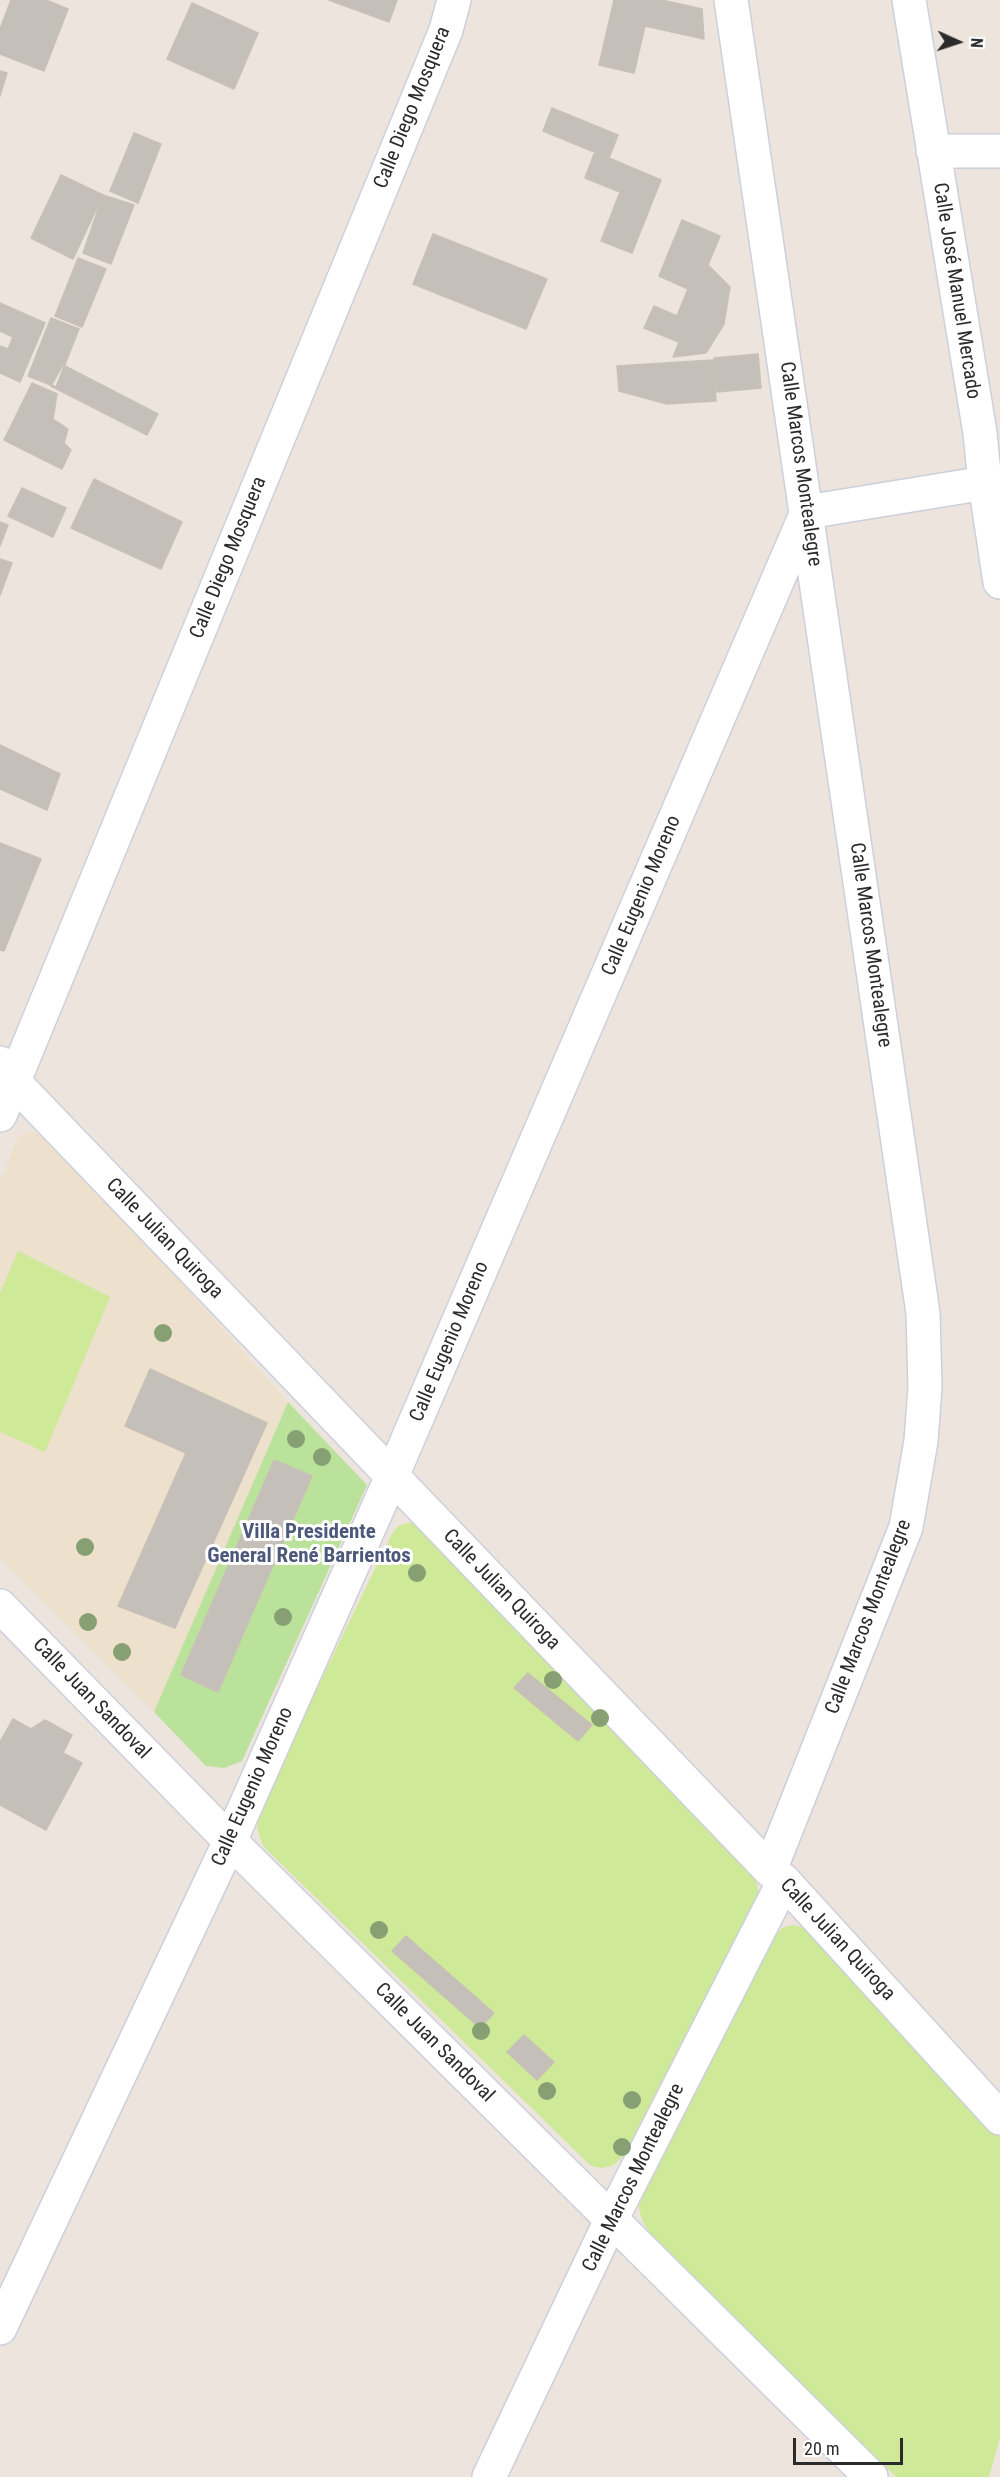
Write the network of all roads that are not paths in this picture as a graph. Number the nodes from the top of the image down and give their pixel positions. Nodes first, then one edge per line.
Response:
1 (454, 0) edge
2 (731, 0) edge
3 (909, 0) edge
4 (933, 151) junction
5 (1000, 151) edge
6 (990, 433) edge
7 (985, 483) junction
8 (807, 512) junction
9 (1000, 582) edge
10 (7, 1072) edge
11 (0, 1115) edge
12 (392, 1476) junction
13 (0, 1606) edge
14 (230, 1841) junction
15 (777, 1875) junction
16 (1000, 2118) edge
17 (612, 2218) junction
18 (1, 2321) edge
19 (489, 2477) edge
20 (871, 2477) edge

1 - 10 street, Calle Diego Mosquera
2 - 8 street, Calle Marcos Montealegre
3 - 4 street, Calle José Manuel Mercado
4 - 5 street
4 - 6 street, Calle José Manuel Mercado
6 - 7 street, Calle José Manuel Mercado
7 - 8 street
7 - 9 street, Calle José Manuel Mercado
8 - 12 street, Calle Eugenio Moreno
8 - 15 street, Calle Marcos Montealegre
10 - 11 street, Calle Diego Mosquera
10 - 12 street, Calle Julian Quiroga
12 - 14 street, Calle Eugenio Moreno
12 - 15 street, Calle Julian Quiroga
13 - 14 street, Calle Juan Sandoval
14 - 17 street, Calle Juan Sandoval
14 - 18 street, Calle Eugenio Moreno
15 - 16 street, Calle Julian Quiroga
15 - 17 street, Calle Marcos Montealegre
17 - 19 street, Calle Marcos Montealegre
17 - 20 street, Calle Juan Sandoval

